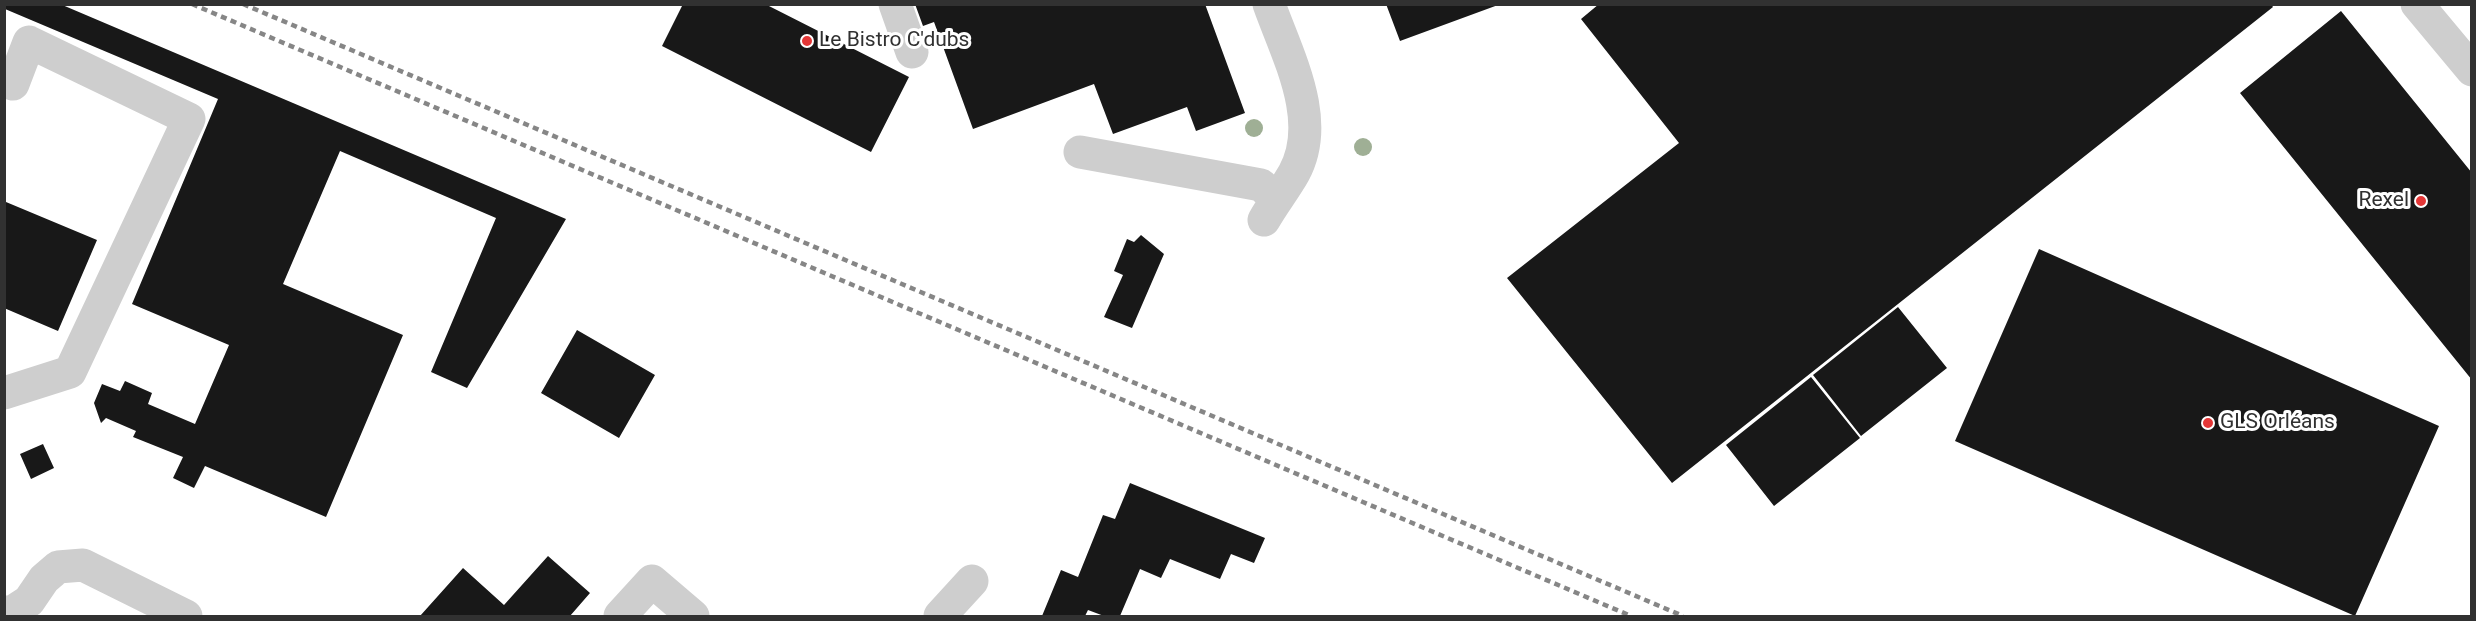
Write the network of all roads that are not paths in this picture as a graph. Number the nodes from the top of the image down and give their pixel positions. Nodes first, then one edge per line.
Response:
1 (895, 4) edge
2 (1269, 4) edge
3 (2417, 4) edge
4 (912, 52) dead end
5 (2472, 70) edge
6 (4, 81) edge
7 (1080, 152) dead end
8 (4, 393) edge
9 (972, 581) dead end
10 (4, 612) edge
11 (186, 616) edge
12 (620, 616) edge
13 (693, 616) edge
14 (940, 616) edge

1 - 4 street
2 - 7 street
3 - 5 street
6 - 8 street
9 - 14 street
10 - 11 street
12 - 13 street

